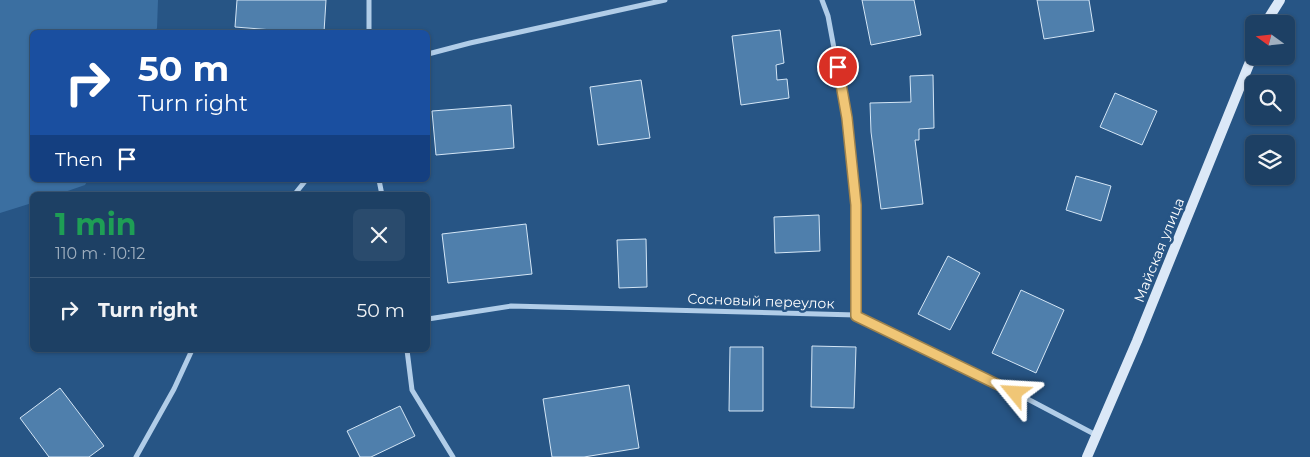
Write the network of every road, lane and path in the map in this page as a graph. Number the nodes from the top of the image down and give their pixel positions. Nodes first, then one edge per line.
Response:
1 (369, 0) edge
2 (665, 0) edge
3 (822, 0) edge
4 (1280, 0) edge
5 (1271, 15) edge
6 (369, 30) edge
7 (430, 53) edge
8 (1249, 65) edge
9 (304, 182) edge
10 (296, 192) edge
11 (856, 316) junction
12 (430, 319) edge
13 (191, 352) edge
14 (407, 352) edge
15 (1096, 435) junction
16 (136, 457) edge
17 (453, 457) edge
18 (1087, 457) edge

1 - 6 street
2 - 7 street
3 - 11 street
4 - 5 street
8 - 15 street, Майская улица
9 - 10 street
11 - 12 street, Сосновый переулок
11 - 15 street, Сосновый переулок
13 - 16 street
14 - 17 street
15 - 18 street, Майская улица

